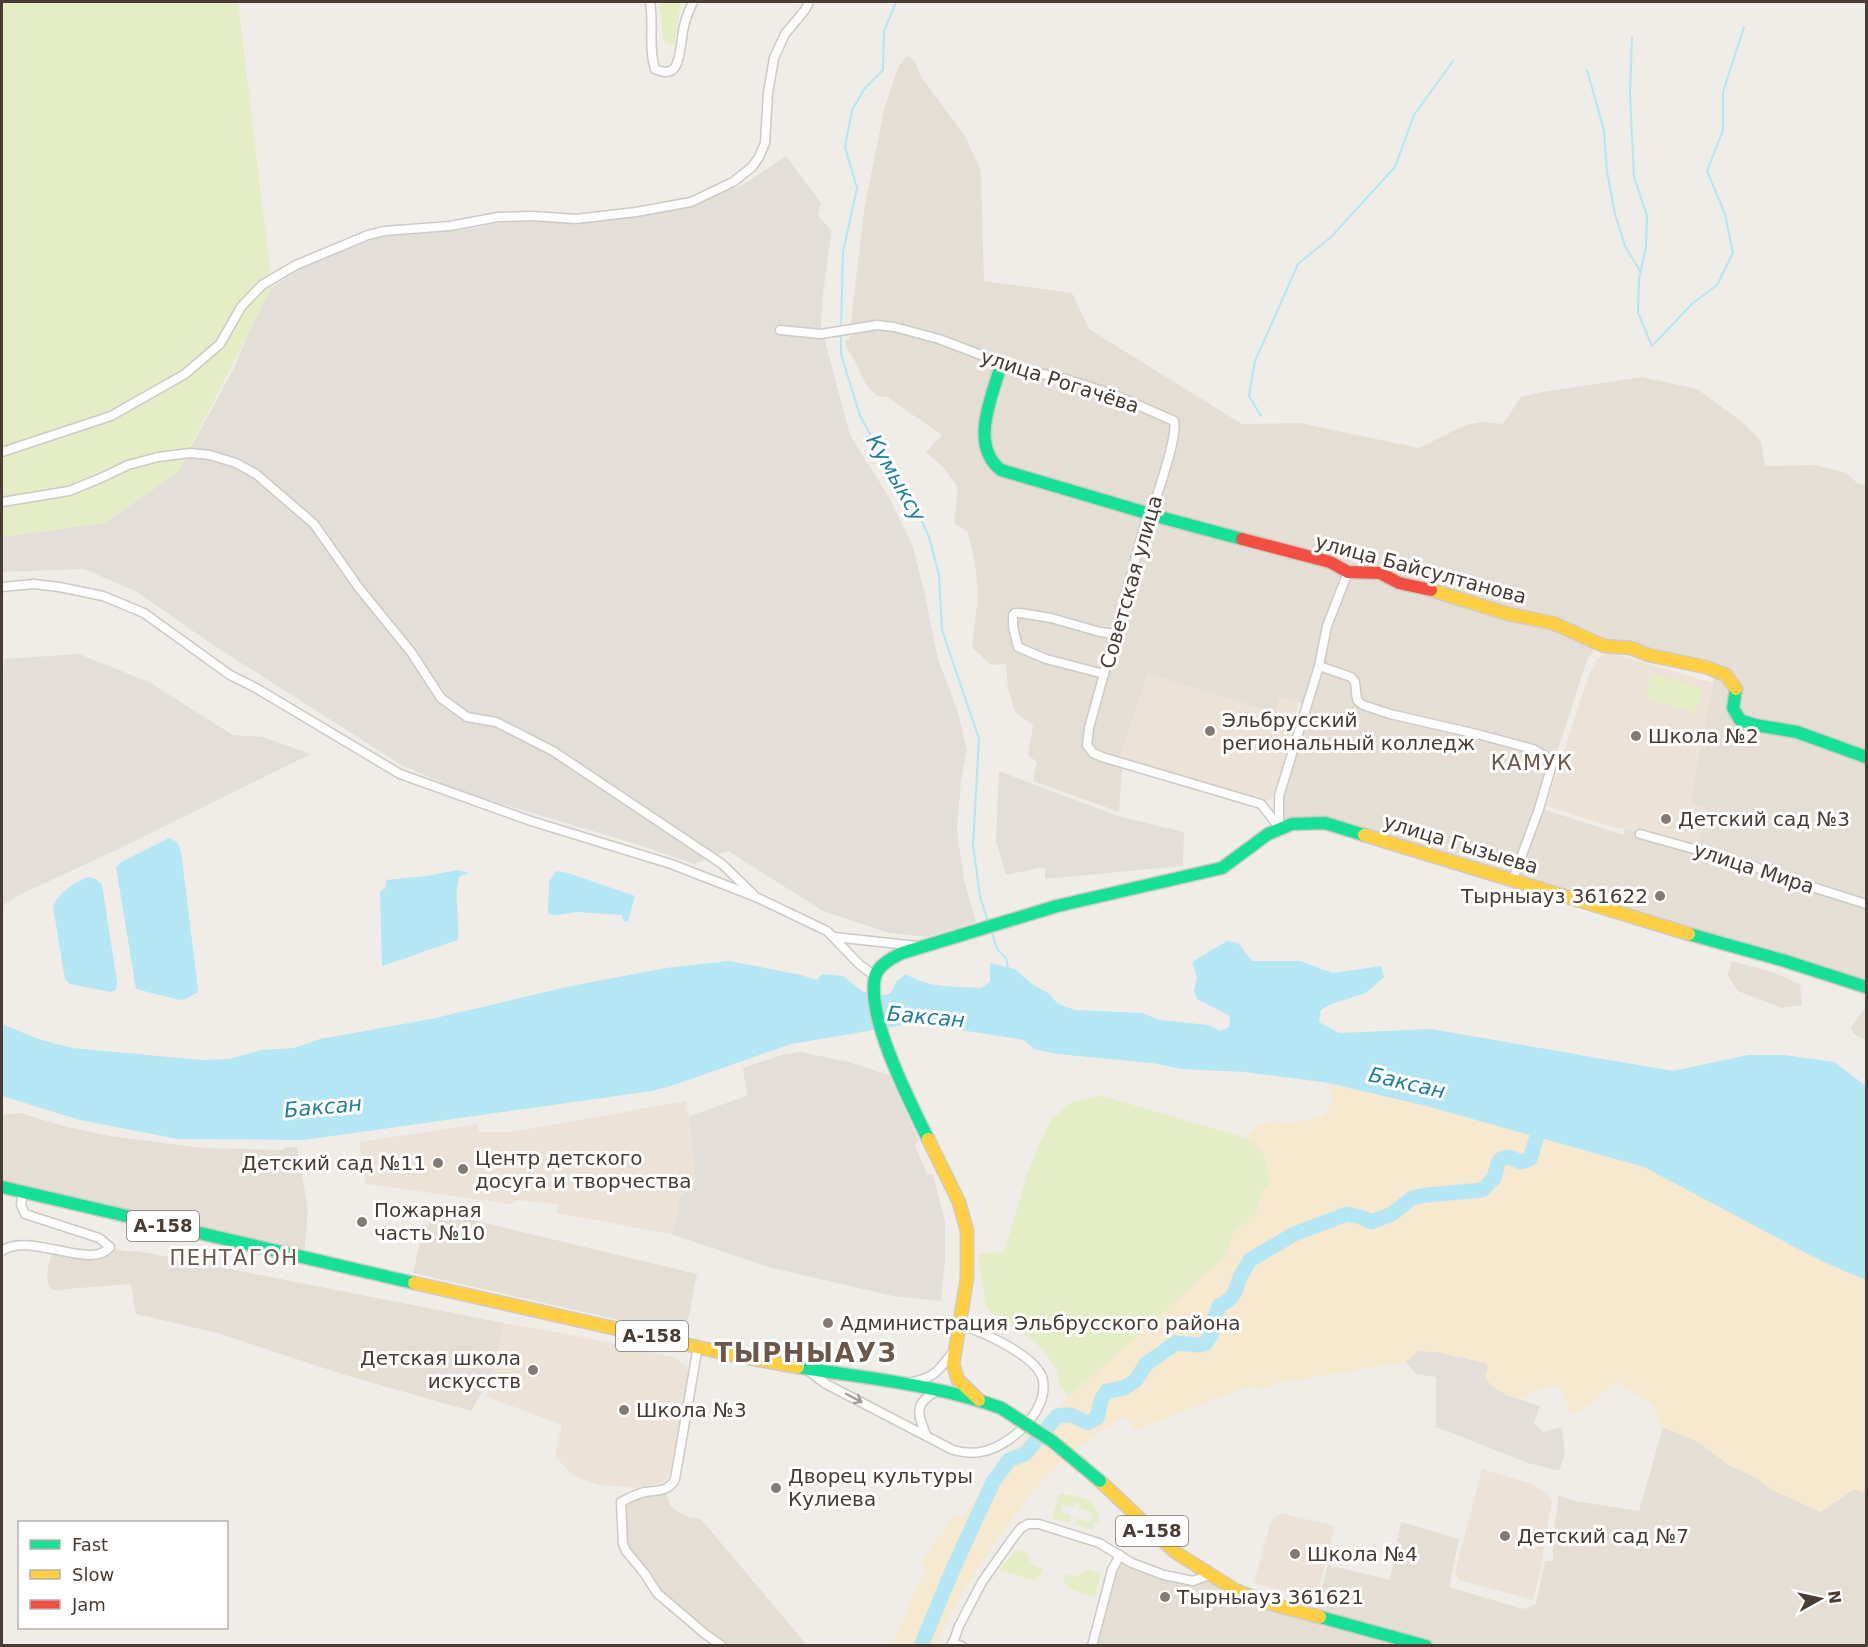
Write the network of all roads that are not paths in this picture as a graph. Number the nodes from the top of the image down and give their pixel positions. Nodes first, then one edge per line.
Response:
1 (650, 2) edge
2 (693, 2) edge
3 (809, 2) edge
4 (780, 330) dead end
5 (1001, 365) junction
6 (1169, 419) joint
7 (2, 452) edge
8 (2, 502) edge
9 (1148, 513) junction
10 (1348, 572) junction
11 (2, 587) edge
12 (1116, 634) junction
13 (1319, 666) junction
14 (1104, 674) junction
15 (1866, 757) edge
16 (1279, 827) junction
17 (1640, 834) dead end
18 (1513, 879) junction
19 (756, 897) junction
20 (1866, 904) edge
21 (834, 937) junction
22 (920, 946) junction
23 (874, 981) junction
24 (1866, 987) edge
25 (2, 1187) edge
26 (23, 1192) junction
27 (2, 1251) edge
28 (960, 1325) junction
29 (698, 1346) junction
30 (954, 1351) junction
31 (804, 1368) junction
32 (900, 1384) junction
33 (937, 1391) junction
34 (979, 1400) junction
35 (926, 1435) junction
36 (1120, 1555) junction
37 (1209, 1575) junction
38 (955, 1645) edge
39 (722, 1646) edge
40 (1092, 1646) edge
41 (1426, 1646) edge

1 - 2 street
3 - 7 street
4 - 5 street, улица Рогачёва
5 - 6 street, улица Рогачёва
5 - 9 street, улица Байсултанова
6 - 9 street, Советская улица
8 - 19 street
9 - 10 street, улица Байсултанова
9 - 12 street, Советская улица
10 - 13 street
10 - 15 street, улица Байсултанова
11 - 19 street
12 - 14 street, Советская улица
12 - 14 street
13 - 16 street
13 - 18 street
14 - 16 street, Советская улица
16 - 18 street, улица Гызыева
16 - 22 street
17 - 20 street, улица Мира
18 - 24 street, улица Гызыева
19 - 21 street
21 - 22 street
21 - 23 street
22 - 23 street
23 - 28 street
25 - 26 street, А-158
26 - 27 street
26 - 29 street, А-158
28 - 30 street
28 - 35 street
29 - 31 street, А-158
29 - 39 street
30 - 32 street
30 - 34 street
31 - 32 street, А-158
31 -> 35 street
32 - 33 street, А-158
33 - 34 street, А-158
33 - 35 street
34 - 37 street, А-158, bridge
36 - 37 street
36 - 38 street
36 - 40 street
37 - 41 street, А-158

